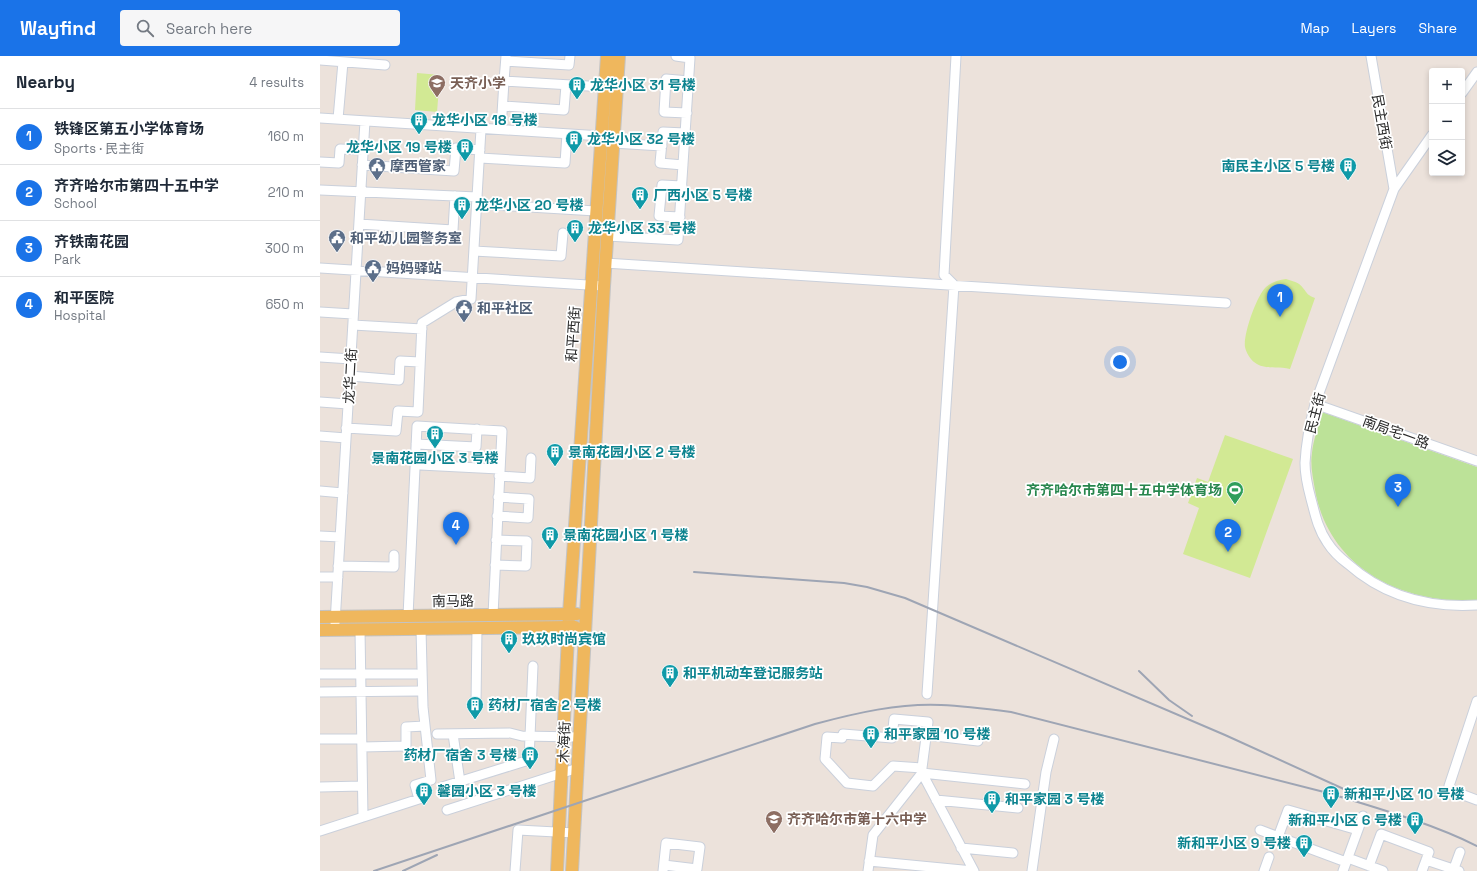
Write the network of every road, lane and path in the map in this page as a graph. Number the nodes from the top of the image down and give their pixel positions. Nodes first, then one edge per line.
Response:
1 (570, 56) edge
2 (607, 56) edge
3 (619, 56) edge
4 (676, 56) edge
5 (956, 56) edge
6 (1371, 56) edge
7 (506, 58) edge
8 (320, 60) edge
9 (343, 62) junction
10 (385, 65) dead end
11 (1477, 72) edge
12 (504, 80) junction
13 (689, 80) junction
14 (566, 85) junction
15 (605, 88) junction
16 (1465, 89) edge
17 (503, 106) junction
18 (687, 113) junction
19 (320, 118) edge
20 (338, 119) junction
21 (365, 121) junction
22 (482, 129) junction
23 (501, 130) junction
24 (685, 133) junction
25 (567, 134) junction
26 (602, 136) junction
27 (1429, 139) edge
28 (613, 143) junction
29 (662, 146) junction
30 (363, 150) junction
31 (480, 154) junction
32 (320, 162) edge
33 (362, 165) junction
34 (683, 165) junction
35 (682, 186) junction
36 (1394, 189) junction
37 (320, 190) edge
38 (360, 192) junction
39 (455, 196) junction
40 (477, 201) junction
41 (596, 211) junction
42 (680, 218) junction
43 (359, 224) junction
44 (563, 233) dead end
45 (607, 236) junction
46 (474, 251) junction
47 (605, 263) junction
48 (320, 268) edge
49 (356, 270) junction
50 (472, 278) junction
51 (591, 285) junction
52 (954, 285) junction
53 (604, 286) junction
54 (1226, 303) dead end
55 (320, 312) edge
56 (353, 314) junction
57 (353, 325) junction
58 (422, 329) junction
59 (320, 356) edge
60 (351, 359) junction
61 (420, 362) junction
62 (350, 376) junction
63 (320, 402) edge
64 (348, 404) junction
65 (1316, 404) junction
66 (346, 428) junction
67 (477, 429) junction
68 (320, 436) edge
69 (346, 438) junction
70 (416, 444) junction
71 (531, 458) dead end
72 (1477, 461) edge
73 (420, 465) dead end
74 (499, 473) junction
75 (320, 491) edge
76 (343, 493) junction
77 (498, 497) junction
78 (497, 516) junction
79 (320, 536) edge
80 (340, 537) junction
81 (496, 540) junction
82 (394, 555) dead end
83 (495, 564) junction
84 (338, 566) junction
85 (320, 577) edge
86 (338, 577) junction
87 (1477, 605) edge
88 (569, 614) junction
89 (586, 614) junction
90 (492, 615) junction
91 (408, 616) junction
92 (320, 617) edge
93 (335, 617) junction
94 (568, 627) junction
95 (585, 627) junction
96 (477, 628) junction
97 (421, 629) junction
98 (320, 630) edge
99 (334, 630) junction
100 (360, 630) junction
101 (533, 666) dead end
102 (320, 674) edge
103 (360, 674) junction
104 (416, 674) dead end
105 (418, 691) dead end
106 (320, 692) edge
107 (361, 692) junction
108 (927, 694) dead end
109 (1477, 701) edge
110 (476, 704) dead end
111 (425, 726) junction
112 (437, 734) dead end
113 (453, 734) junction
114 (926, 735) junction
115 (529, 736) junction
116 (563, 737) junction
117 (579, 737) junction
118 (320, 739) edge
119 (1054, 739) dead end
120 (978, 742) dead end
121 (362, 743) junction
122 (578, 768) junction
123 (922, 771) junction
124 (562, 774) junction
125 (460, 782) junction
126 (1025, 784) dead end
127 (362, 786) junction
128 (320, 787) edge
129 (442, 787) dead end
130 (936, 800) junction
131 (1477, 800) edge
132 (1018, 808) dead end
133 (447, 810) dead end
134 (1363, 816) dead end
135 (363, 817) junction
136 (1260, 830) dead end
137 (1358, 830) junction
138 (320, 831) edge
139 (559, 832) junction
140 (575, 833) junction
141 (1278, 837) junction
142 (961, 848) junction
143 (1460, 852) dead end
144 (1013, 853) dead end
145 (1269, 857) dead end
146 (1426, 860) junction
147 (869, 861) junction
148 (1345, 864) edge
149 (1369, 866) junction
150 (1455, 870) edge
151 (515, 871) edge
152 (557, 871) edge
153 (572, 871) edge
154 (868, 871) edge
155 (973, 871) edge
156 (1032, 871) edge
157 (1264, 871) edge
158 (1384, 871) edge
159 (1422, 871) edge

1 - 7 street
2 - 15 main road, 和平西街
3 - 28 main road, 和平西街
4 - 13 street
5 - 52 street
6 - 36 street, 民主西街
7 - 12 street
8 - 9 street
9 - 10 street
9 - 20 street
11 - 16 street
12 - 14 street
12 - 17 street
13 - 18 street
13 - 18 street
14 - 15 street
14 - 17 street
15 - 26 main road, 和平西街
17 - 23 street
18 - 24 street
19 - 20 street
20 - 21 street
21 - 22 street
21 - 30 street, 龙华二街
22 - 23 street
22 - 31 street
23 - 25 street
24 - 29 street
24 - 34 street
25 - 26 street
25 - 31 street
26 - 41 main road, 和平西街
27 - 36 street, 民主街
28 - 29 street
28 - 45 main road, 和平西街
29 - 34 street
30 - 32 street
30 - 33 street, 龙华二街
31 - 33 street
31 - 40 street
33 - 38 street, 龙华二街
34 - 35 street
35 - 42 street
35 - 42 street
36 - 65 street, 民主街
37 - 38 street
38 - 39 street
38 - 43 street, 龙华二街
39 - 40 street
39 - 43 street
40 - 41 street
40 - 46 street
41 - 51 main road, 和平西街
42 - 45 street
43 - 49 street, 龙华二街
44 - 46 street
45 - 47 main road, 和平西街
46 - 50 street
47 - 52 street
47 - 53 main road, 和平西街
48 - 49 street
49 - 50 street
49 - 56 street, 龙华二街
50 - 51 street
50 - 58 street
51 - 53 street
51 - 88 main road, 和平西街
52 - 54 street
52 - 108 street
53 - 89 main road, 和平西街
55 - 56 street
56 - 57 street, 龙华二街
57 - 58 street
57 - 60 street, 龙华二街
58 - 61 street
59 - 60 street
60 - 62 street, 龙华二街
61 - 62 street
61 - 66 street
62 - 64 street, 龙华二街
63 - 64 street
64 - 66 street, 龙华二街
65 - 72 street, 南局宅一路
65 - 87 street, 民主街
66 - 69 street, 龙华二街
67 - 70 street
67 - 70 street
67 - 74 street
68 - 69 street
69 - 76 street, 龙华二街
70 - 91 street
71 - 74 street
73 - 74 street
74 - 77 street
75 - 76 street
76 - 80 street, 龙华二街
77 - 78 street
77 - 78 street
78 - 81 street
79 - 80 street
80 - 84 street, 龙华二街
81 - 83 street
81 - 83 street
82 - 84 street
83 - 90 street
84 - 86 street, 龙华二街
85 - 86 street
86 - 93 street, 龙华二街
88 - 89 main road, 南马路
88 - 90 main road, 南马路
88 - 94 main road, 木海街
89 - 95 main road, 木海街
90 - 91 main road, 南马路
91 - 93 main road, 南马路
92 - 93 main road, 南马路
93 - 99 street, 龙华二街
94 - 95 main road, 南马路
94 - 96 main road, 南马路
94 - 116 main road, 木海街
95 - 117 main road, 木海街
96 - 97 main road, 南马路
96 - 110 street
97 - 100 main road, 南马路
97 - 111 street
98 - 99 main road, 南马路
99 - 100 main road, 南马路
100 - 103 street
101 - 115 street
102 - 103 street
103 - 104 street
103 - 107 street
105 - 107 street
106 - 107 street
107 - 121 street
109 - 131 street
111 - 121 street
111 - 135 street
112 - 113 street
113 - 115 street
113 - 125 street
114 - 120 street
114 - 123 street
114 - 123 street
115 - 116 street
115 - 125 street
116 - 117 street
116 - 124 main road, 木海街
117 - 122 main road, 木海街
118 - 121 street
119 - 156 street
121 - 127 street
122 - 124 street
122 - 140 main road, 木海街
123 - 126 street
123 - 130 street
123 - 147 street
124 - 133 street
124 - 139 main road, 木海街
125 - 129 street
127 - 128 street
127 - 135 street
130 - 132 street
130 - 142 street
134 - 137 street
135 - 138 street
136 - 141 street
137 - 141 street
137 - 148 street
139 - 140 street
139 - 151 street
139 - 152 main road, 木海街
140 - 153 main road, 木海街
141 - 148 street
142 - 144 street
142 - 155 street
143 - 150 street
145 - 157 street
146 - 149 street
146 - 150 street
146 - 159 street
147 - 154 street
147 - 155 street
148 - 149 street
149 - 158 street

